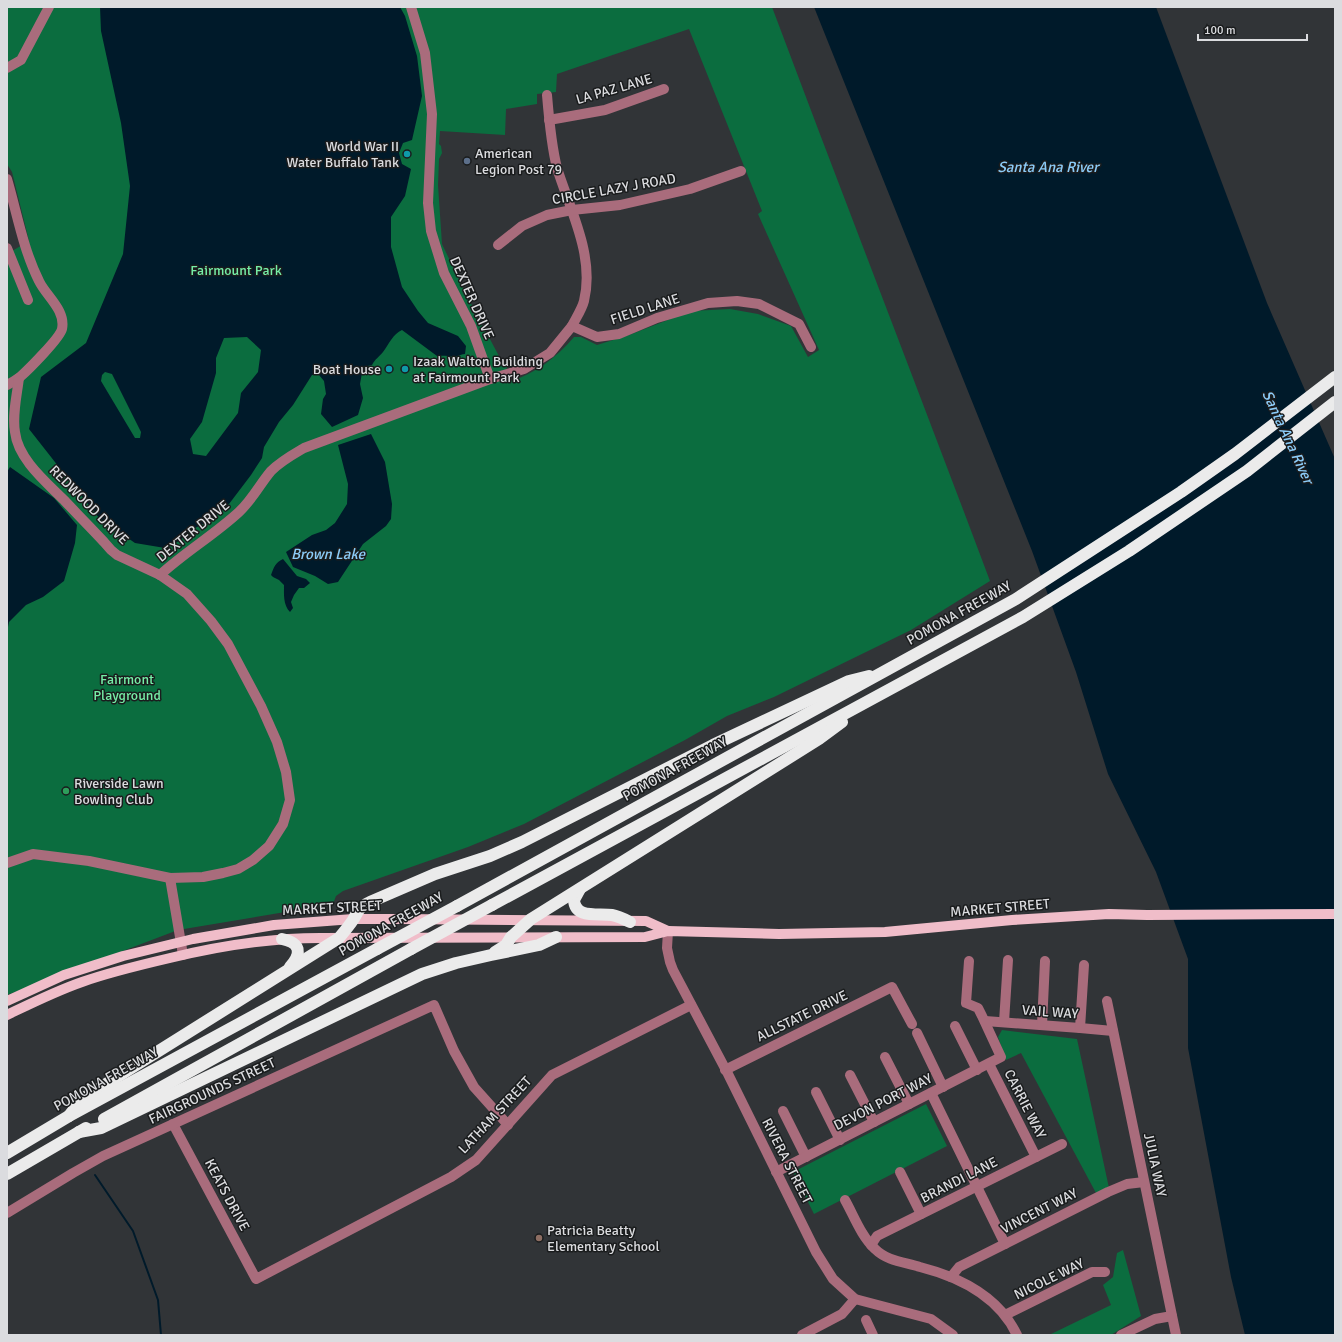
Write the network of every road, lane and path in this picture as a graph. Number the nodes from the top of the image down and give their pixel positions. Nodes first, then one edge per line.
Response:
1 (49, 7) edge
2 (411, 7) edge
3 (7, 68) edge
4 (664, 89) dead end
5 (547, 95) dead end
6 (549, 120) junction
7 (740, 171) dead end
8 (7, 179) edge
9 (572, 210) junction
10 (498, 245) dead end
11 (7, 248) edge
12 (28, 300) dead end
13 (572, 326) junction
14 (811, 347) dead end
15 (1335, 377) edge
16 (19, 378) junction
17 (490, 379) junction
18 (7, 386) edge
19 (1331, 406) edge
20 (160, 575) junction
21 (882, 674) junction
22 (884, 692) junction
23 (7, 863) edge
24 (170, 878) junction
25 (580, 889) junction
26 (1335, 914) edge
27 (353, 919) junction
28 (531, 919) junction
29 (630, 922) junction
30 (668, 931) junction
31 (511, 937) junction
32 (556, 937) junction
33 (339, 938) junction
34 (282, 939) junction
35 (180, 942) junction
36 (491, 954) junction
37 (183, 955) junction
38 (1008, 960) dead end
39 (969, 961) dead end
40 (1045, 961) dead end
41 (1084, 965) dead end
42 (287, 970) junction
43 (7, 1001) edge
44 (1107, 1001) dead end
45 (691, 1005) junction
46 (7, 1015) edge
47 (985, 1021) junction
48 (1004, 1022) junction
49 (1042, 1025) junction
50 (955, 1026) dead end
51 (1080, 1028) junction
52 (1113, 1031) junction
53 (885, 1057) dead end
54 (989, 1064) junction
55 (725, 1070) junction
56 (978, 1070) junction
57 (850, 1075) dead end
58 (943, 1087) junction
59 (816, 1092) dead end
60 (931, 1094) junction
61 (910, 1104) junction
62 (783, 1111) dead end
63 (69, 1116) junction
64 (874, 1122) junction
65 (173, 1124) junction
66 (508, 1125) junction
67 (79, 1132) junction
68 (840, 1140) junction
69 (1062, 1144) dead end
70 (7, 1152) edge
71 (806, 1157) junction
72 (1036, 1157) junction
73 (776, 1172) junction
74 (900, 1172) dead end
75 (7, 1174) edge
76 (1144, 1182) junction
77 (977, 1186) junction
78 (845, 1200) dead end
79 (7, 1213) edge
80 (921, 1214) junction
81 (1006, 1244) junction
82 (871, 1245) junction
83 (1105, 1272) dead end
84 (951, 1277) junction
85 (256, 1279) joint
86 (855, 1299) junction
87 (1005, 1316) junction
88 (1172, 1316) junction
89 (866, 1320) dead end
90 (802, 1335) edge
91 (873, 1335) edge
92 (953, 1335) edge
93 (1017, 1335) edge
94 (1121, 1335) edge
95 (1176, 1335) edge

1 - 3 street
2 - 17 street, DEXTER DRIVE
4 - 6 street, LA PAZ LANE
5 - 6 street
6 - 9 street
7 - 9 street, CIRCLE LAZY J ROAD
8 - 16 street
9 - 10 street, CIRCLE LAZY J ROAD
9 - 13 street
11 - 12 street
13 - 14 street, FIELD LANE
13 - 17 street
15 - 21 highway, POMONA FREEWAY
16 - 18 street
16 - 20 street, REDWOOD DRIVE
17 - 20 street, DEXTER DRIVE
19 - 22 highway
20 - 24 street, REDWOOD DRIVE
21 - 27 highway
21 - 63 highway, POMONA FREEWAY, bridge
22 - 25 highway
22 - 67 highway, bridge
23 - 24 street, REDWOOD DRIVE
24 - 35 street
25 - 28 highway
25 - 29 highway
26 - 30 main road, MARKET STREET
27 - 28 main road, MARKET STREET
27 - 33 highway
27 - 35 main road, MARKET STREET
28 - 29 main road, MARKET STREET
28 - 31 highway
29 - 30 main road, MARKET STREET
30 - 32 main road, MARKET STREET
30 - 45 street, RIVERA STREET
31 - 32 main road, MARKET STREET
31 - 33 main road, MARKET STREET
31 - 36 highway
32 - 36 highway
33 - 34 main road, MARKET STREET
33 - 42 highway
34 - 37 main road, MARKET STREET
34 - 42 highway
35 - 37 street
35 - 43 main road, MARKET STREET
36 - 67 highway
37 - 46 main road, MARKET STREET
38 - 48 street
39 - 47 street
40 - 49 street
41 - 51 street
42 - 63 highway
44 - 52 street, JULIA WAY
45 - 55 street, RIVERA STREET
45 - 66 street, LATHAM STREET
47 - 48 street, VAIL WAY
47 - 54 street, DEVON PORT WAY
48 - 49 street, VAIL WAY
49 - 51 street, VAIL WAY
50 - 56 street
51 - 52 street, VAIL WAY
52 - 76 street, JULIA WAY
53 - 61 street
54 - 56 street, DEVON PORT WAY
54 - 72 street, CARRIE WAY
55 - 58 street, ALLSTATE DRIVE
55 - 73 street, RIVERA STREET
56 - 58 street, DEVON PORT WAY
57 - 64 street
58 - 60 street, DEVON PORT WAY
59 - 68 street
60 - 61 street, DEVON PORT WAY
60 - 77 street
61 - 64 street, DEVON PORT WAY
62 - 71 street
63 - 70 highway, POMONA FREEWAY
64 - 68 street, DEVON PORT WAY
65 - 66 street, FAIRGROUNDS STREET
65 - 79 street, FAIRGROUNDS STREET
65 - 85 street, KEATS DRIVE
66 - 85 street, LATHAM STREET
67 - 75 highway
68 - 71 street, DEVON PORT WAY
69 - 72 street, BRANDI LANE
71 - 73 street, DEVON PORT WAY
72 - 77 street, BRANDI LANE
73 - 86 street, RIVERA STREET
74 - 80 street
76 - 81 street, VINCENT WAY
76 - 88 street, JULIA WAY
77 - 80 street, BRANDI LANE
77 - 81 street
78 - 82 street
80 - 82 street, BRANDI LANE
81 - 84 street, VINCENT WAY
82 - 84 street
83 - 87 street, NICOLE WAY
84 - 87 street
86 - 90 street
86 - 92 street, RIVERA STREET
87 - 93 street
88 - 94 street
88 - 95 street, JULIA WAY
89 - 91 street

